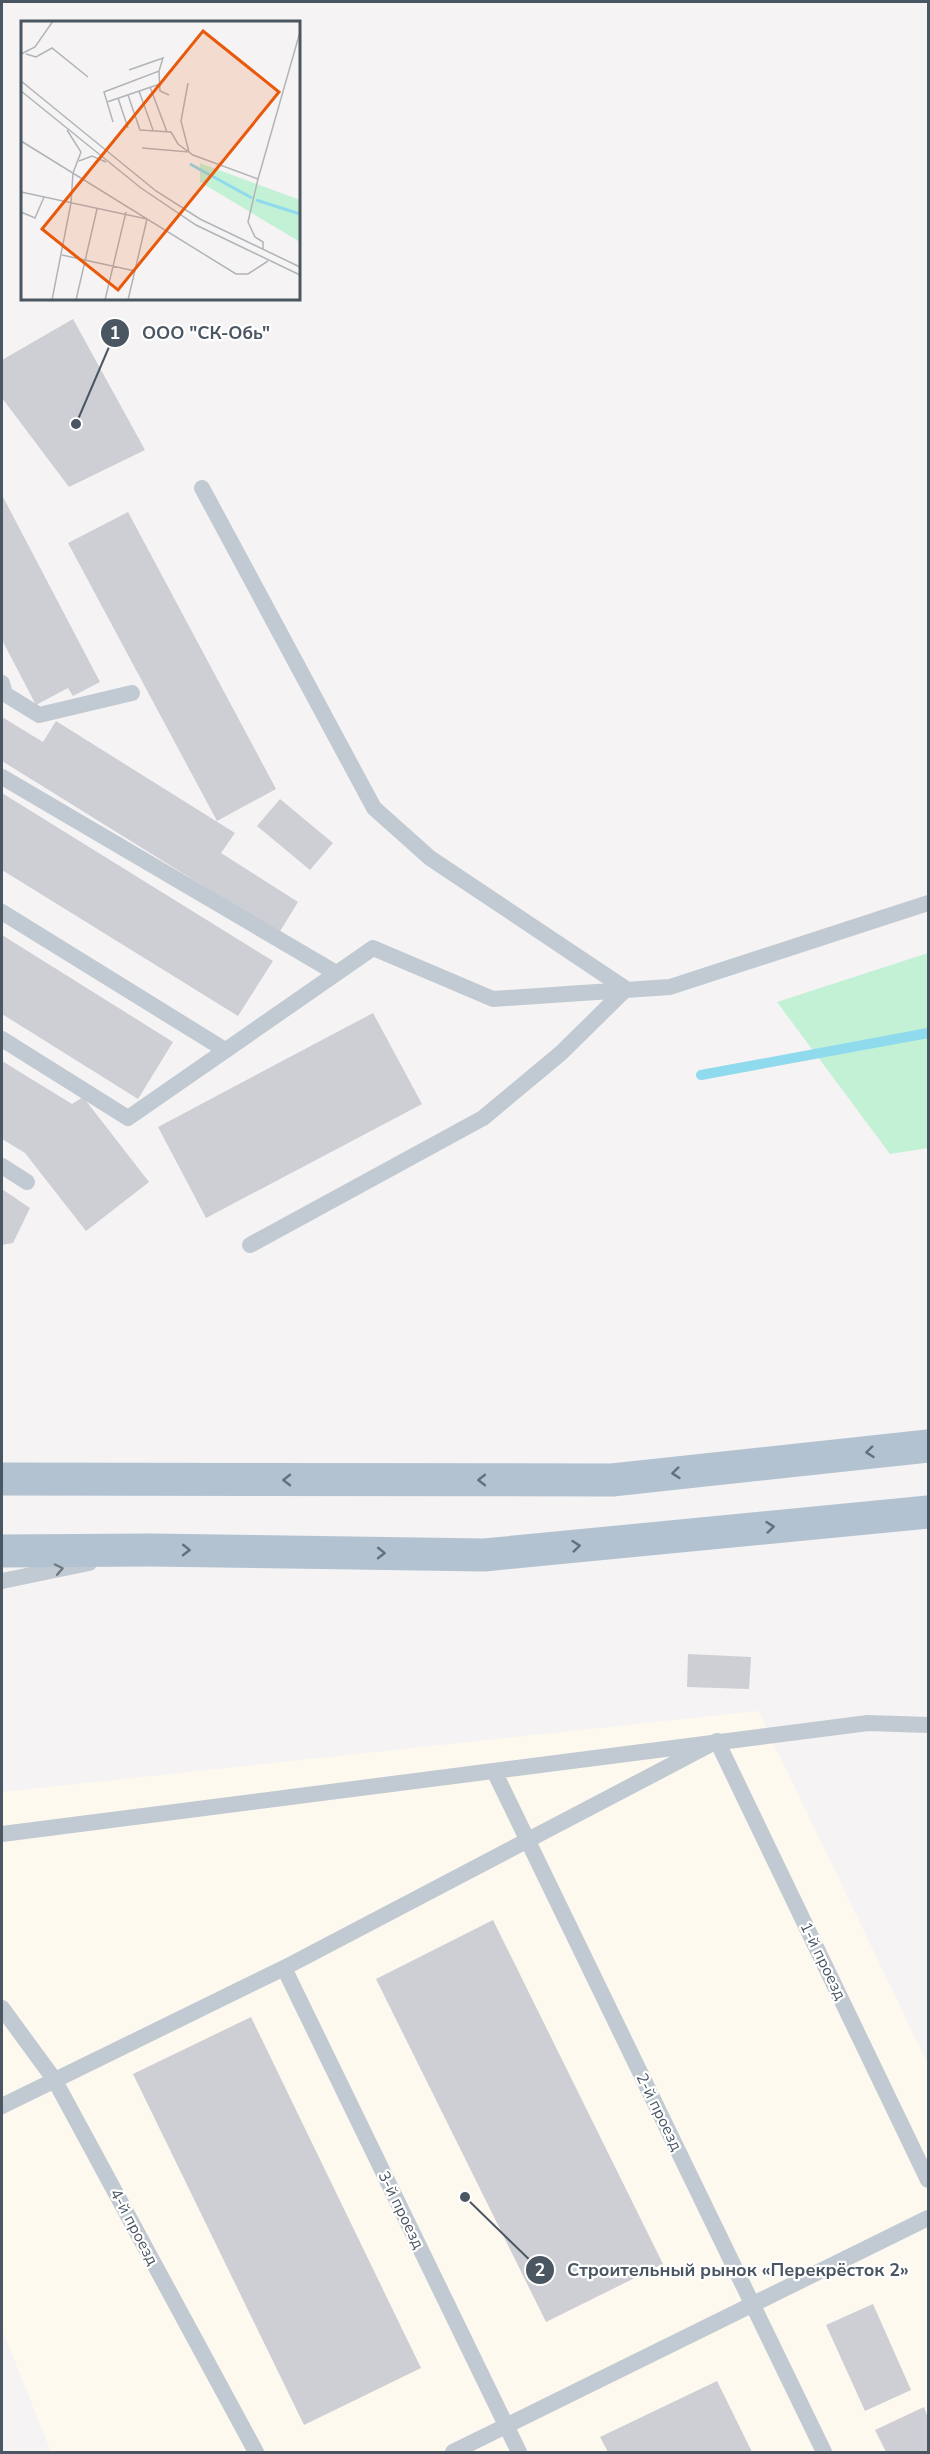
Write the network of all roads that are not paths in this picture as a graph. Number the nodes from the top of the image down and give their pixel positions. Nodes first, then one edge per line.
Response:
1 (202, 488) dead end
2 (2, 683) edge
3 (132, 693) dead end
4 (2, 777) edge
5 (928, 903) edge
6 (2, 912) edge
7 (336, 974) junction
8 (626, 989) junction
9 (2, 1039) edge
10 (225, 1050) junction
11 (2, 1166) edge
12 (27, 1182) dead end
13 (250, 1245) dead end
14 (928, 1446) edge
15 (2, 1479) edge
16 (928, 1512) edge
17 (150, 1550) junction
18 (2, 1551) edge
19 (2, 1581) edge
20 (928, 1725) edge
21 (717, 1741) junction
22 (494, 1771) junction
23 (2, 1833) edge
24 (527, 1841) junction
25 (284, 1968) junction
26 (2, 2008) edge
27 (54, 2079) junction
28 (2, 2106) edge
29 (928, 2180) edge
30 (928, 2218) edge
31 (752, 2305) junction
32 (506, 2427) junction
33 (256, 2452) edge
34 (453, 2452) edge
35 (519, 2452) edge
36 (824, 2452) edge

1 - 8 lane
2 - 3 lane
4 - 7 lane
5 - 8 lane
6 - 10 lane
7 - 8 lane
7 - 10 lane
8 - 13 lane
9 - 10 lane
11 - 12 lane
14 -> 15 main road
17 -> 16 main road
17 - 18 main road
19 -> 17 lane
20 - 21 lane
21 - 22 lane
21 - 24 lane
21 - 29 lane, 1-й проезд
22 - 23 lane
22 - 24 lane, 2-й проезд
24 - 25 lane
24 - 31 lane, 2-й проезд
25 - 27 lane
25 - 32 lane, 3-й проезд
26 - 27 lane, 4-й проезд
27 - 28 lane
27 - 33 lane, 4-й проезд
30 - 31 lane
31 - 32 lane
31 - 36 lane, 2-й проезд
32 - 34 lane
32 - 35 lane, 3-й проезд

